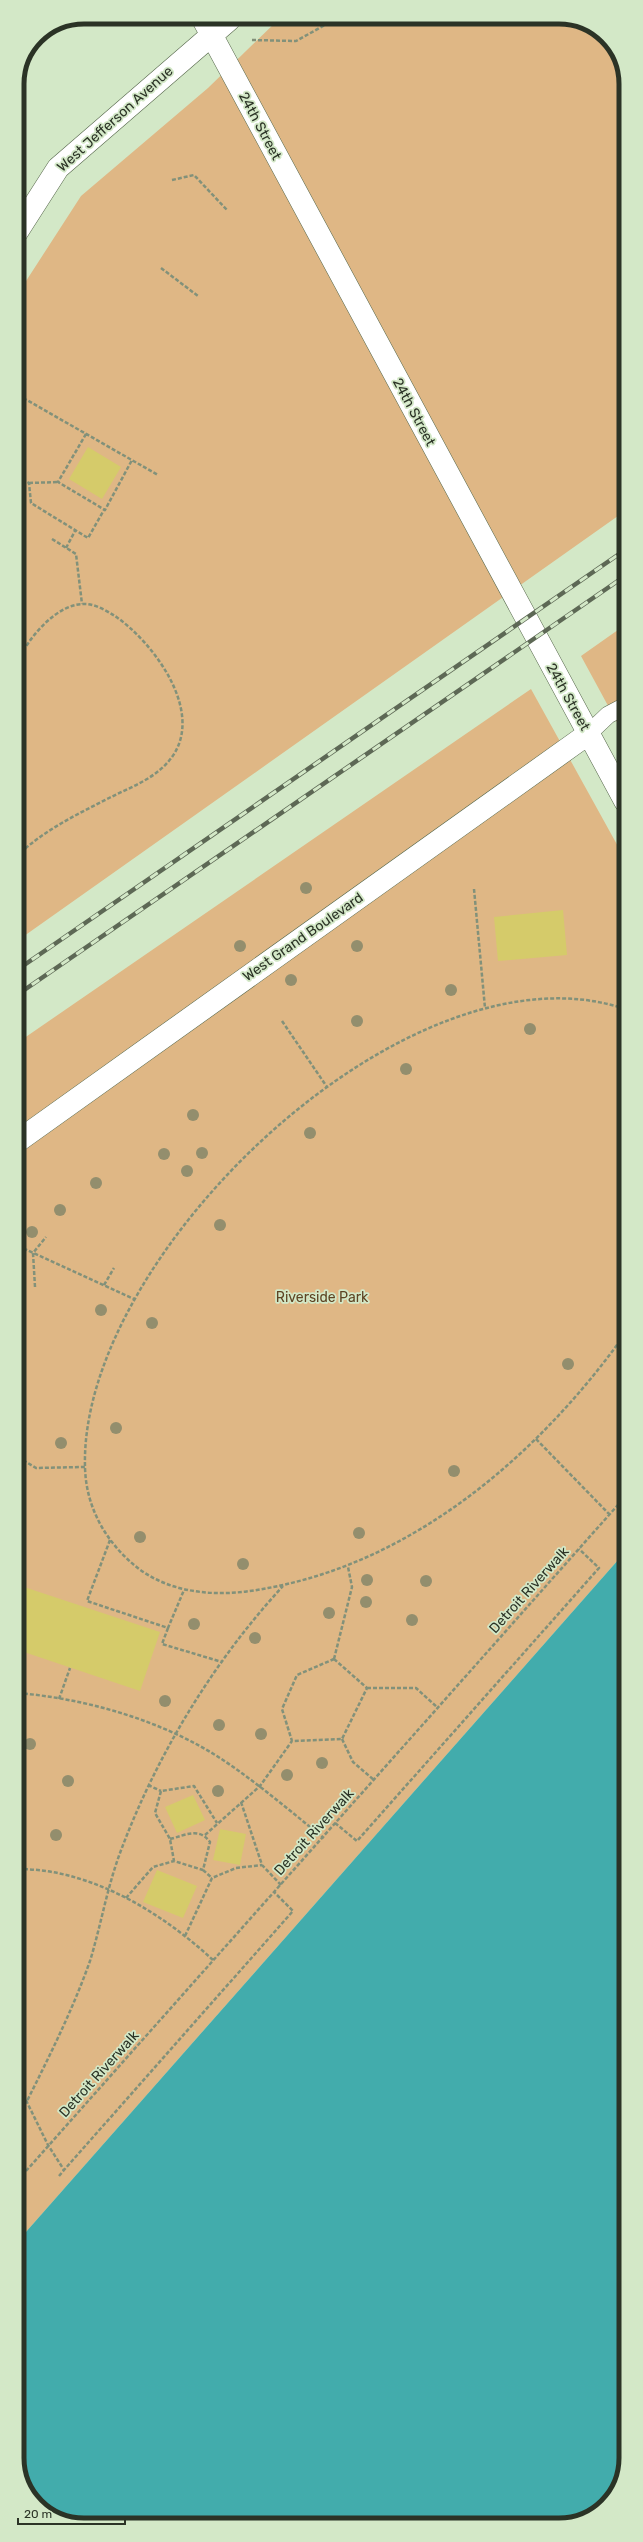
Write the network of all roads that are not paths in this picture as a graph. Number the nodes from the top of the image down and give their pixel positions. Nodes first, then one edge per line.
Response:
1 (218, 24) edge
2 (208, 28) edge
3 (24, 221) edge
4 (619, 709) edge
5 (588, 734) junction
6 (619, 790) edge
7 (24, 1137) edge

1 - 2 street, West Jefferson Avenue
2 - 3 street, West Jefferson Avenue
2 - 5 street, 24th Street
4 - 5 lane
5 - 6 street, 24th Street
5 - 7 street, West Grand Boulevard

